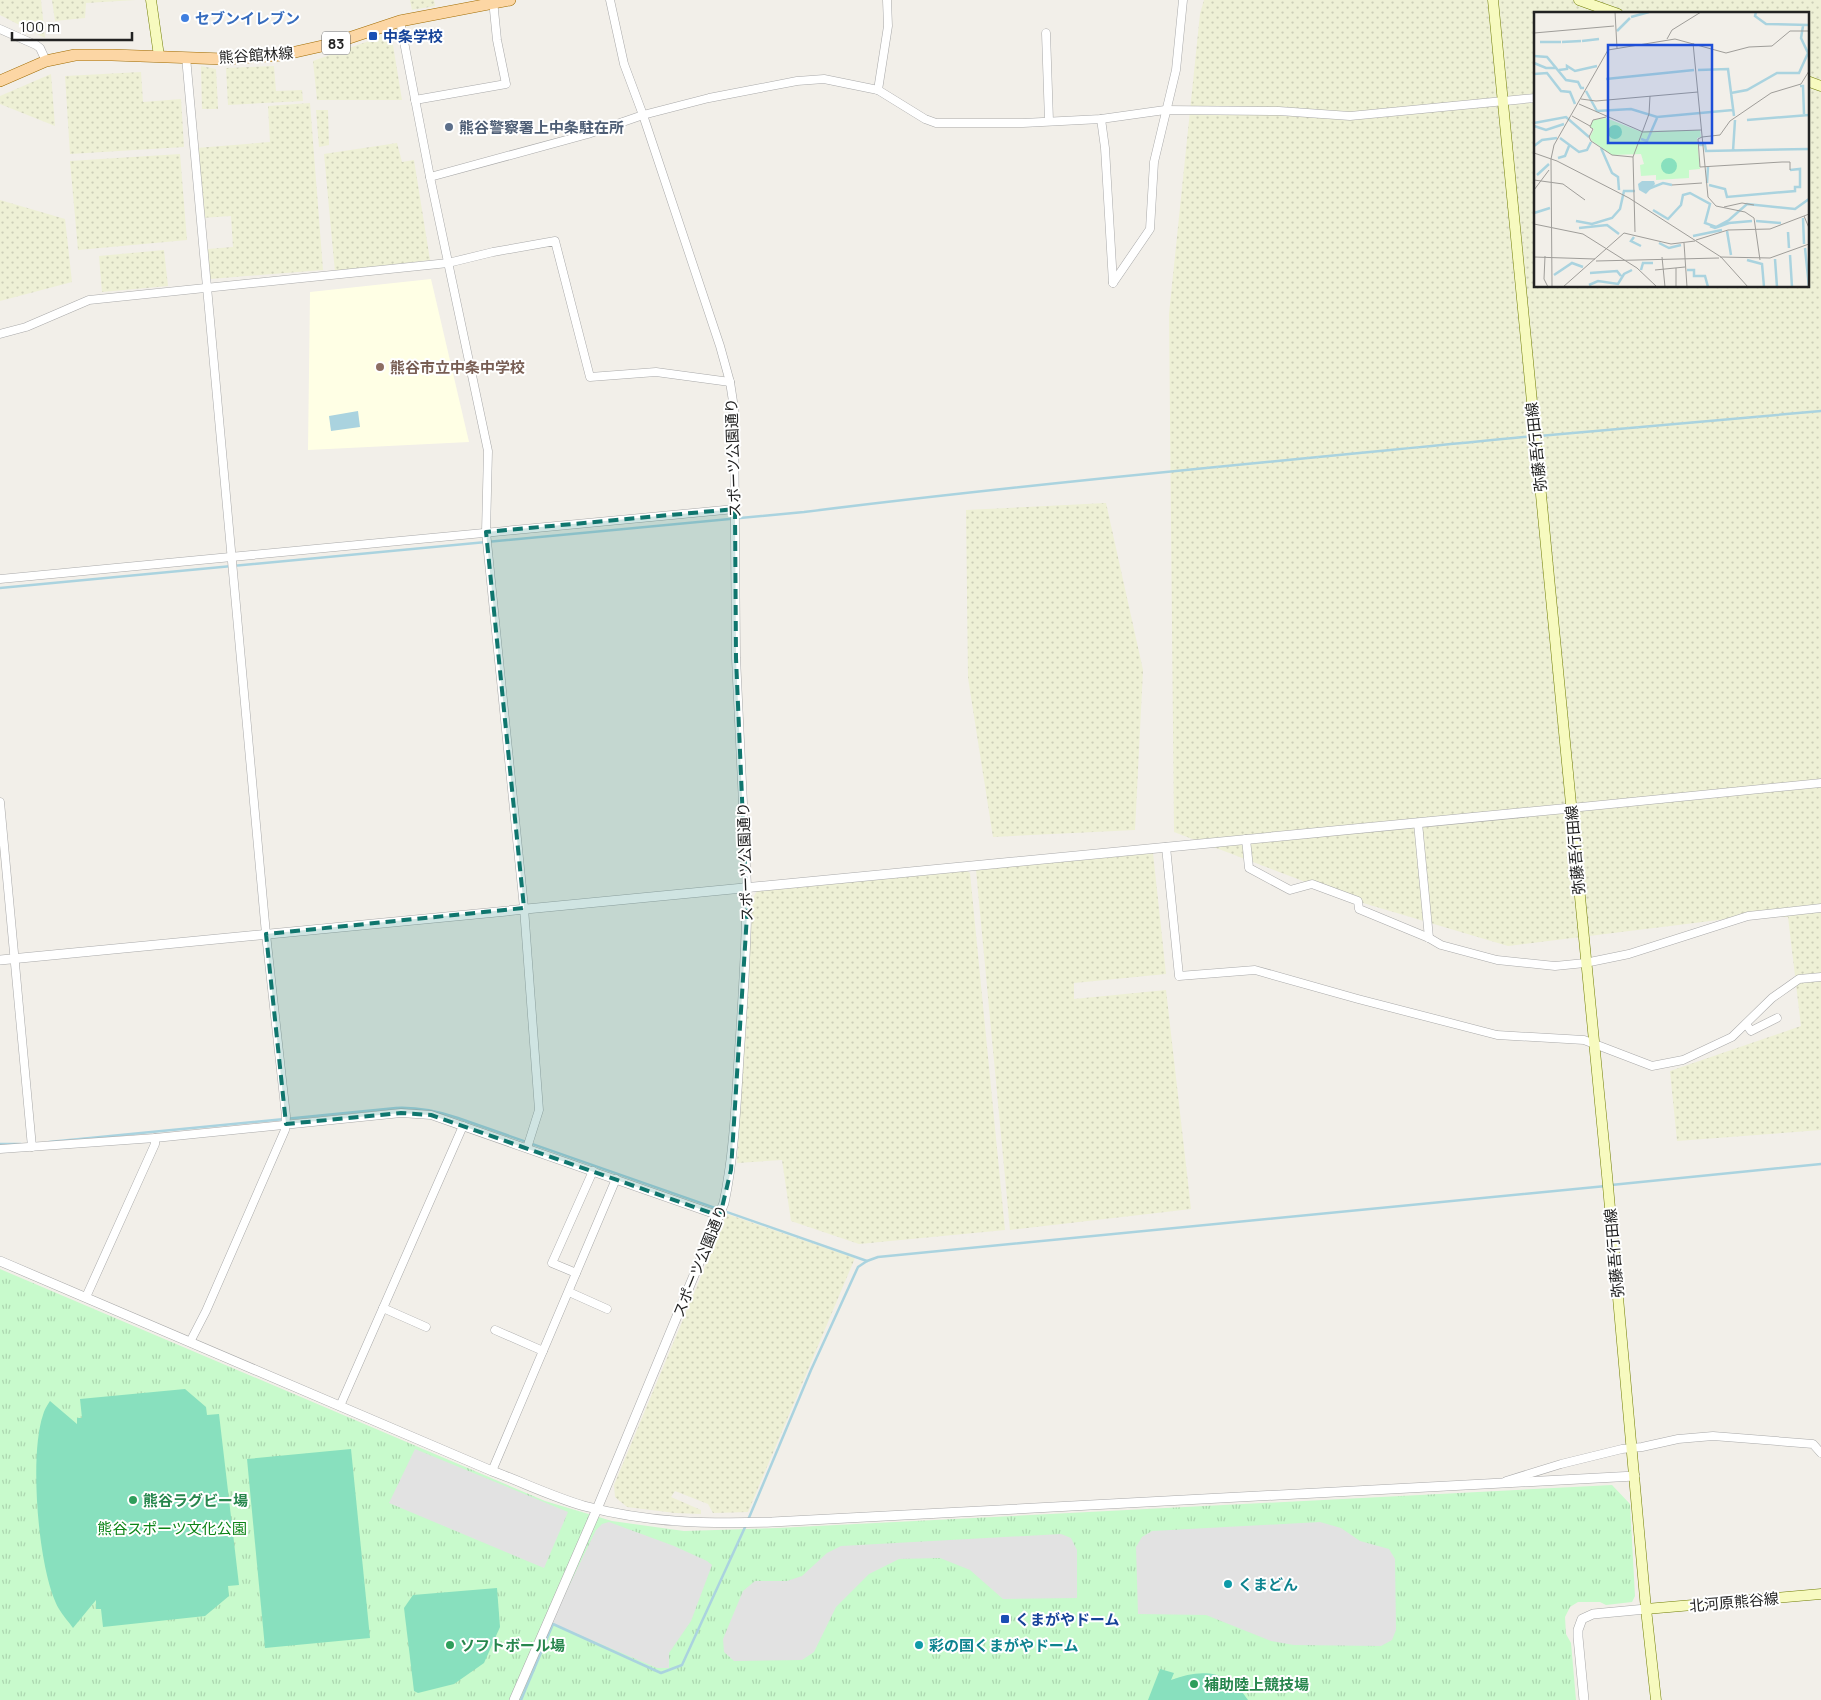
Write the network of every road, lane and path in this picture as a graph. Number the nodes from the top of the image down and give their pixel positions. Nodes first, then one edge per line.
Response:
1 (151, 0) edge
2 (510, 0) edge
3 (610, 0) edge
4 (887, 0) edge
5 (1183, 0) edge
6 (1493, 0) edge
7 (1579, 0) edge
8 (493, 1) edge
9 (1612, 12) edge
10 (400, 21) junction
11 (0, 29) edge
12 (1046, 33) dead end
13 (159, 56) junction
14 (186, 57) junction
15 (46, 61) junction
16 (0, 81) edge
17 (1808, 81) edge
18 (1821, 86) edge
19 (878, 90) junction
20 (1534, 98) edge
21 (415, 100) junction
22 (1502, 102) junction
23 (1165, 110) junction
24 (643, 115) junction
25 (1101, 119) junction
26 (1049, 122) junction
27 (430, 177) junction
28 (448, 263) junction
29 (206, 287) junction
30 (0, 334) edge
31 (730, 382) junction
32 (735, 509) junction
33 (486, 532) junction
34 (231, 557) junction
35 (0, 579) edge
36 (1821, 783) edge
37 (0, 802) edge
38 (1571, 808) junction
39 (1418, 823) junction
40 (1246, 839) junction
41 (1166, 847) junction
42 (747, 886) junction
43 (524, 908) junction
44 (1821, 908) edge
45 (266, 934) junction
46 (1429, 938) junction
47 (15, 958) junction
48 (0, 960) edge
49 (1585, 963) junction
50 (1821, 977) edge
51 (1777, 1018) dead end
52 (1746, 1024) junction
53 (1593, 1044) junction
54 (286, 1124) junction
55 (463, 1126) junction
56 (155, 1138) junction
57 (32, 1148) junction
58 (527, 1148) junction
59 (0, 1149) edge
60 (593, 1171) junction
61 (616, 1179) junction
62 (720, 1216) junction
63 (0, 1261) edge
64 (576, 1273) junction
65 (569, 1292) junction
66 (86, 1297) junction
67 (383, 1308) junction
68 (607, 1309) dead end
69 (426, 1327) dead end
70 (495, 1330) dead end
71 (190, 1342) junction
72 (543, 1351) junction
73 (340, 1406) junction
74 (1632, 1448) junction
75 (1821, 1453) edge
76 (492, 1471) junction
77 (1635, 1476) junction
78 (1502, 1483) junction
79 (597, 1509) junction
80 (1821, 1594) edge
81 (1646, 1609) junction
82 (514, 1700) edge
83 (1584, 1700) edge
84 (1656, 1700) edge

1 - 13 main road
2 - 8 main road, 熊谷館林線 / 83
3 - 24 street, スポーツ公園通り
4 - 19 street
5 - 23 street
6 - 22 main road, 弥藤吾行田線
7 - 9 main road
8 - 10 main road, 熊谷館林線 / 83
8 - 21 street
10 - 14 main road, 熊谷館林線 / 83
10 - 21 street
11 - 15 street
12 - 26 street
13 - 14 main road, 熊谷館林線 / 83
13 - 15 main road, 熊谷館林線 / 83
14 - 29 street
15 - 16 main road, 熊谷館林線 / 83
17 - 18 main road
19 - 24 street
19 - 26 street
20 - 22 street
21 - 27 street
22 - 23 street
22 - 38 main road, 弥藤吾行田線
23 - 25 street
23 - 25 street
24 - 27 street
24 - 31 street, スポーツ公園通り
25 - 26 street
27 - 28 street
28 - 29 street
28 - 31 street
28 - 33 street
29 - 30 street
29 - 34 street
31 - 32 street, スポーツ公園通り
32 - 33 street
32 - 42 street, スポーツ公園通り
33 - 34 street
33 - 43 street
34 - 35 street
34 - 45 street
36 - 38 street
37 - 47 street
38 - 39 street
38 - 49 main road, 弥藤吾行田線
39 - 40 street
39 - 46 street
40 - 41 street
40 - 46 street
41 - 42 street
41 - 53 street
42 - 43 street
42 - 62 street, スポーツ公園通り
43 - 45 street
43 - 58 street
44 - 49 street
45 - 47 street
45 - 54 street
46 - 49 street
47 - 48 street
47 - 57 street
49 - 53 main road, 弥藤吾行田線
50 - 52 street
51 - 52 street
52 - 53 street
53 - 74 main road, 弥藤吾行田線
54 - 55 street
54 - 56 street
54 - 71 street
55 - 58 street
55 - 67 street
56 - 57 street
56 - 66 street
57 - 59 street
58 - 60 street
60 - 61 street
60 - 64 street
61 - 62 street
61 - 64 street
62 - 79 street, スポーツ公園通り
63 - 66 street
64 - 65 street
65 - 68 street
65 - 72 street
66 - 71 street
67 - 69 street
67 - 73 street
70 - 72 street
71 - 73 street
72 - 76 street
73 - 76 street
74 - 75 street
74 - 77 main road, 弥藤吾行田線
74 - 78 street
76 - 79 street
77 - 78 street
77 - 81 main road, 弥藤吾行田線
78 - 79 street
79 - 82 street, スポーツ公園通り
80 - 81 main road, 北河原熊谷線
81 - 83 street
81 - 84 main road, 弥藤吾行田線

